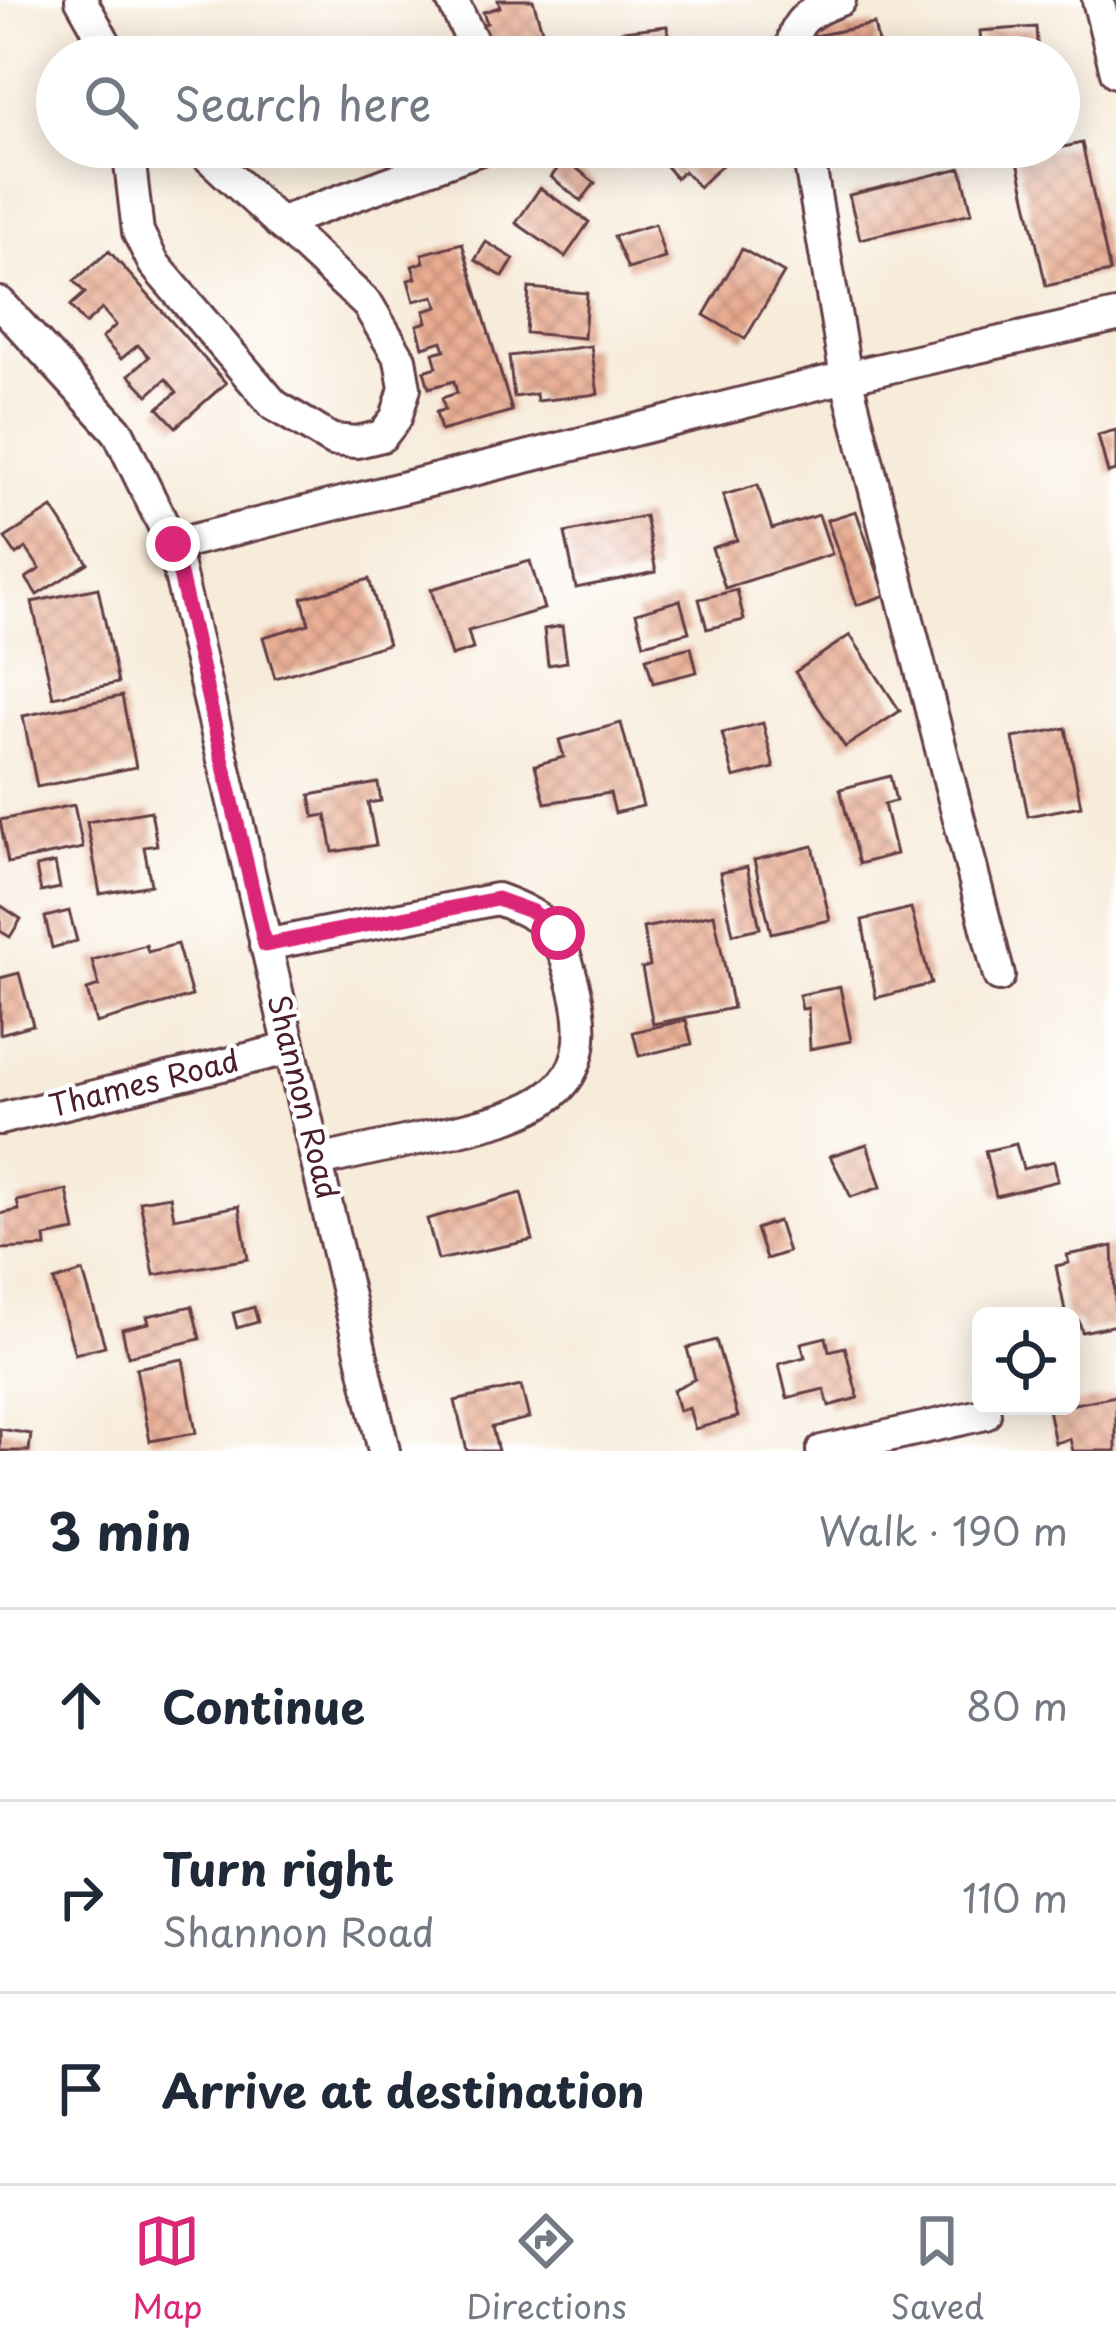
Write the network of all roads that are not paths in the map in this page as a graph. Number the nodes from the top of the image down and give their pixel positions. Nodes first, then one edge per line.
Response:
1 (81, 0) edge
2 (452, 0) edge
3 (840, 0) edge
4 (1098, 0) edge
5 (101, 36) edge
6 (470, 36) edge
7 (794, 36) edge
8 (1116, 72) edge
9 (130, 168) edge
10 (221, 168) edge
11 (429, 168) edge
12 (811, 168) edge
13 (280, 223) junction
14 (0, 303) edge
15 (1116, 316) edge
16 (846, 377) junction
17 (173, 544) junction
18 (265, 945) junction
19 (999, 976) dead end
20 (288, 1049) junction
21 (0, 1119) edge
22 (320, 1160) junction
23 (981, 1415) edge
24 (384, 1451) edge
25 (822, 1451) edge

1 - 5 street
2 - 6 street
3 - 7 street
4 - 8 street
9 - 13 street
10 - 13 street
11 - 13 street
12 - 16 street
14 - 17 street, Shannon Road
15 - 16 street
16 - 17 street
16 - 19 street
17 - 18 street, Shannon Road
18 - 20 street, Shannon Road
18 - 22 street
20 - 21 street, Thames Road
20 - 22 street, Shannon Road
22 - 24 street, Shannon Road
23 - 25 street

